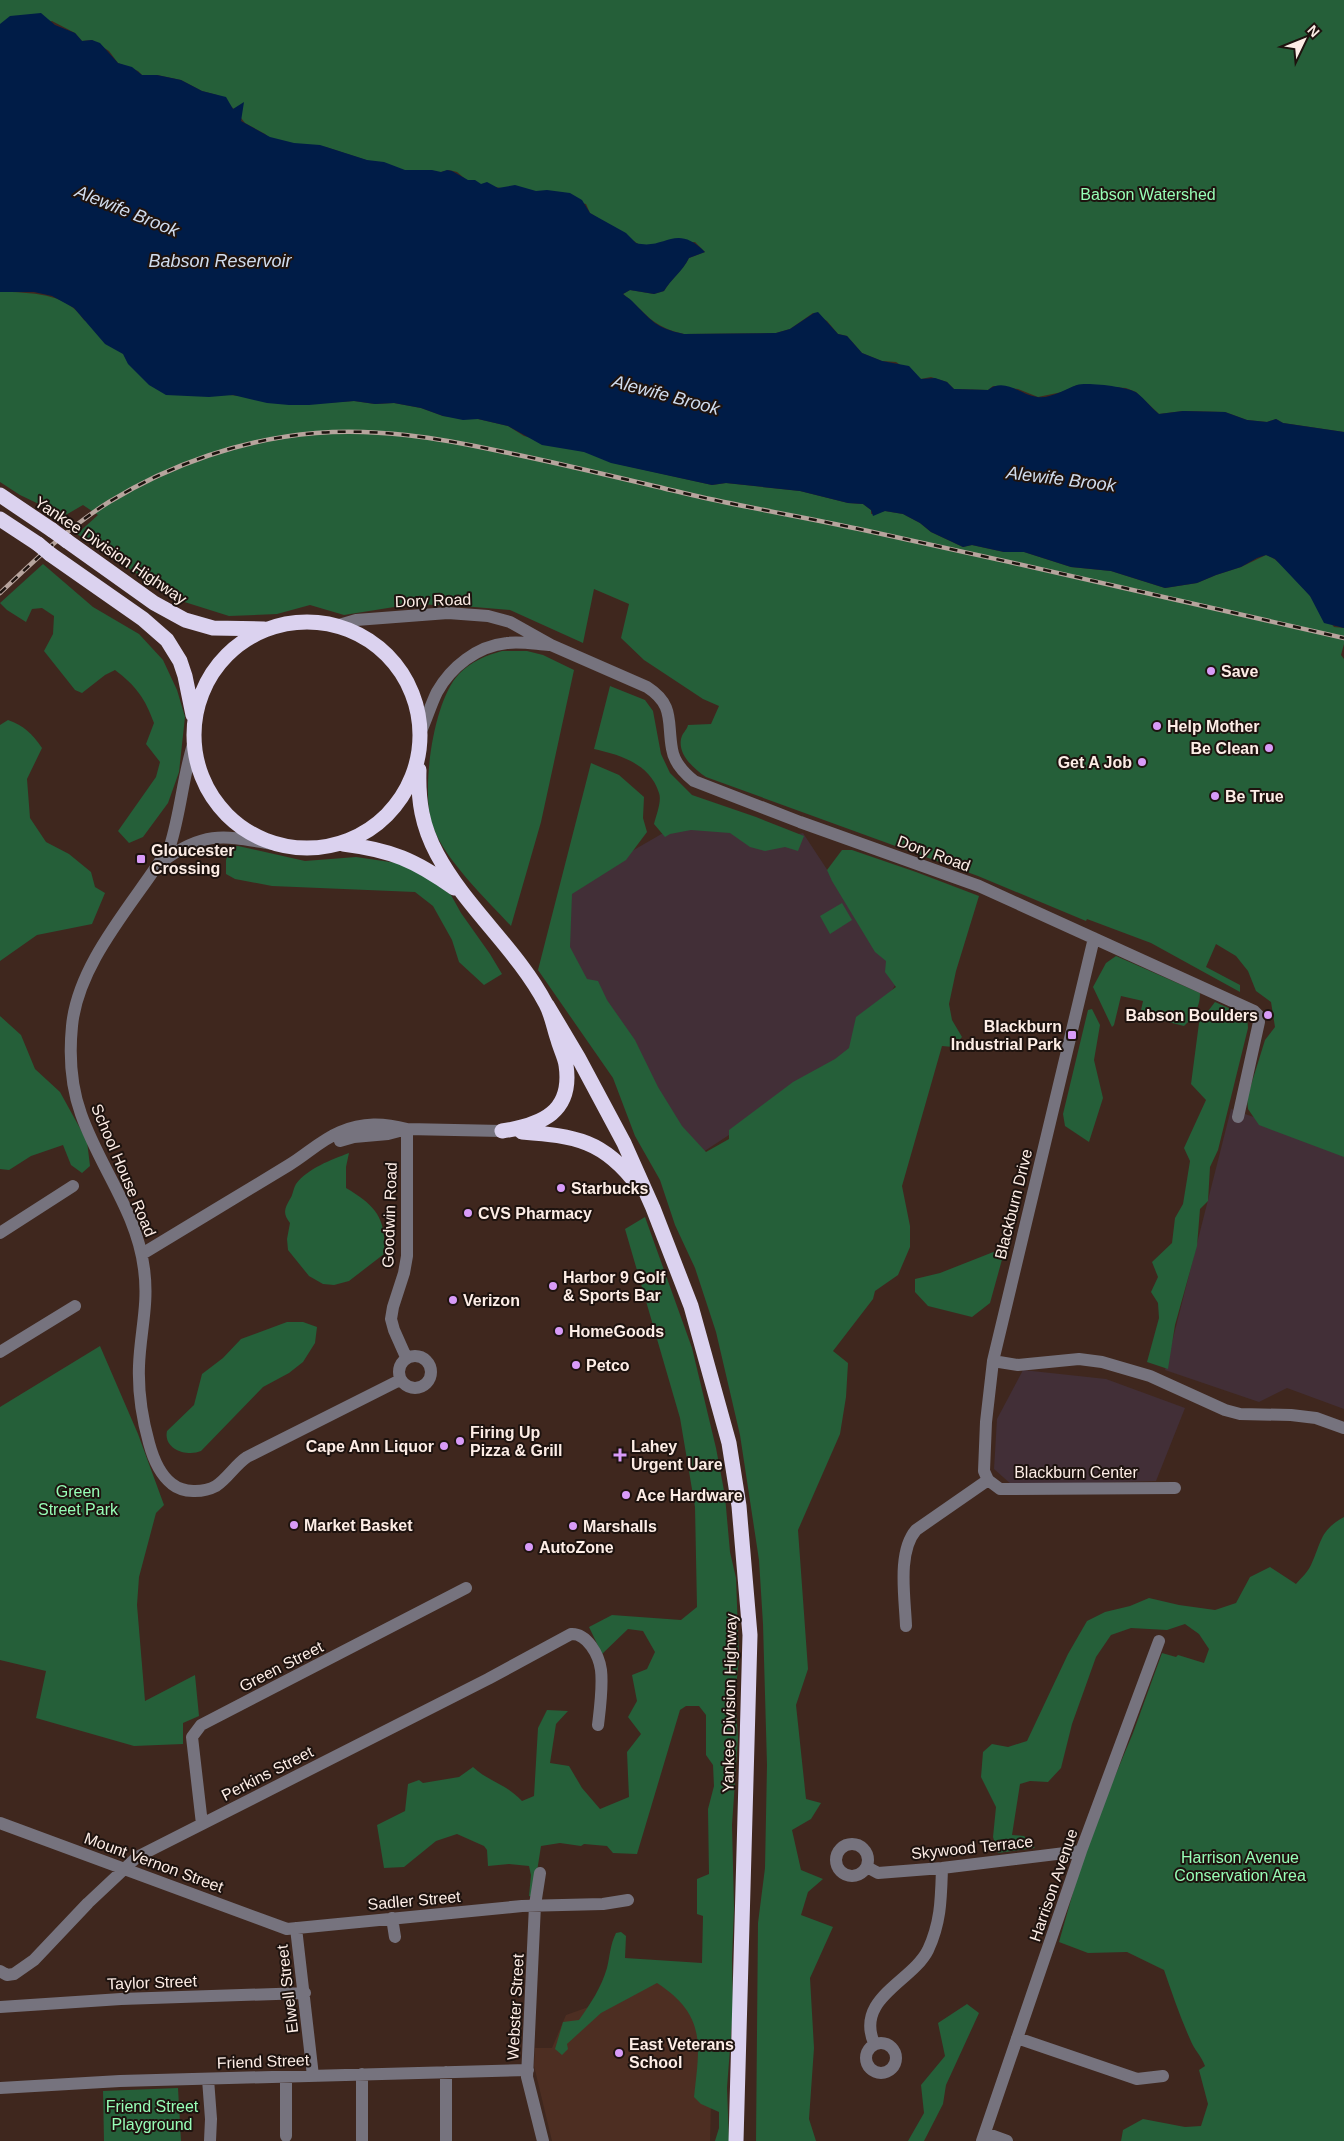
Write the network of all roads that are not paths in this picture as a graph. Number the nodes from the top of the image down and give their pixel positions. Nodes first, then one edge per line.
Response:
1 (0, 495) edge
2 (0, 519) edge
3 (339, 625) junction
4 (266, 629) junction
5 (551, 645) junction
6 (194, 723) junction
7 (421, 731) junction
8 (194, 741) junction
9 (420, 754) junction
10 (342, 843) junction
11 (279, 845) junction
12 (159, 864) junction
13 (464, 894) junction
14 (1094, 938) junction
15 (547, 1005) junction
16 (1238, 1117) dead end
17 (407, 1130) junction
18 (502, 1131) junction
19 (73, 1186) dead end
20 (653, 1208) junction
21 (0, 1233) edge
22 (142, 1254) junction
23 (75, 1306) dead end
24 (0, 1352) edge
25 (406, 1358) junction
26 (993, 1361) junction
27 (400, 1380) junction
28 (1344, 1428) edge
29 (988, 1480) junction
30 (1175, 1488) dead end
31 (466, 1588) dead end
32 (906, 1626) dead end
33 (1159, 1641) dead end
34 (598, 1725) dead end
35 (0, 1823) edge
36 (202, 1824) junction
37 (1081, 1851) junction
38 (867, 1867) dead end
39 (942, 1868) junction
40 (124, 1869) junction
41 (540, 1873) dead end
42 (628, 1900) dead end
43 (535, 1905) junction
44 (392, 1918) junction
45 (296, 1928) junction
46 (395, 1937) dead end
47 (0, 1971) edge
48 (305, 1993) junction
49 (0, 2007) edge
50 (1017, 2038) junction
51 (874, 2043) dead end
52 (528, 2070) junction
53 (446, 2072) junction
54 (362, 2074) junction
55 (313, 2076) junction
56 (1164, 2076) dead end
57 (286, 2077) junction
58 (208, 2079) junction
59 (0, 2088) edge
60 (286, 2136) dead end
61 (984, 2137) edge
62 (210, 2141) edge
63 (362, 2141) edge
64 (446, 2141) edge
65 (544, 2141) edge
66 (736, 2141) edge
67 (1007, 2141) edge

1 - 4 highway, Yankee Division Highway, bridge
2 - 6 highway, bridge
3 - 4 highway
3 - 5 street, Dory Road
3 - 7 highway
4 - 6 highway
5 - 7 street, Dory Road
5 - 14 street, Dory Road
6 - 8 highway
7 - 9 highway
8 - 11 highway
8 - 12 street, School House Road
9 - 10 highway
9 - 13 highway
10 - 11 highway
10 - 13 highway
11 - 12 street, School House Road
12 - 22 street, School House Road
13 - 15 highway
14 - 16 street, Dory Road
14 - 26 street, Blackburn Drive
15 - 18 highway
15 - 20 highway, Yankee Division Highway
17 - 18 street
17 - 22 street
17 - 25 street, Goodwin Road
18 - 20 highway
19 - 21 street
20 - 66 highway, Yankee Division Highway
22 - 27 street, School House Road
23 - 24 street
25 - 27 street
25 - 27 street
26 - 28 street
26 - 29 street, Blackburn Drive
29 - 30 street, Blackburn Center
29 - 32 street
31 - 36 street, Green Street
33 - 37 street, Harrison Avenue
34 - 36 street, Perkins Street
35 - 40 street, Mount Vernon Street
36 - 40 street, Perkins Street
37 - 39 street, Skywood Terrace
37 - 50 street, Harrison Avenue
38 - 39 street, Skywood Terrace
39 - 51 street
40 - 45 street, Mount Vernon Street
40 - 47 street, Perkins Street
41 - 43 street, Webster Street
42 - 43 street, Sadler Street
43 - 44 street, Sadler Street
43 - 52 street, Webster Street
44 - 45 street, Sadler Street
44 - 46 street
45 - 48 street, Elwell Street
48 - 49 street, Taylor Street
48 - 55 street, Elwell Street
50 - 56 street
50 - 61 street, Harrison Avenue
52 - 53 street, Friend Street
52 - 65 street, Webster Street
53 - 54 street, Friend Street
53 - 64 street
54 - 55 street, Friend Street
54 - 63 street
55 - 57 street, Friend Street
57 - 58 street, Friend Street
57 - 60 street
58 - 59 street, Friend Street
58 - 62 street
61 - 67 street

